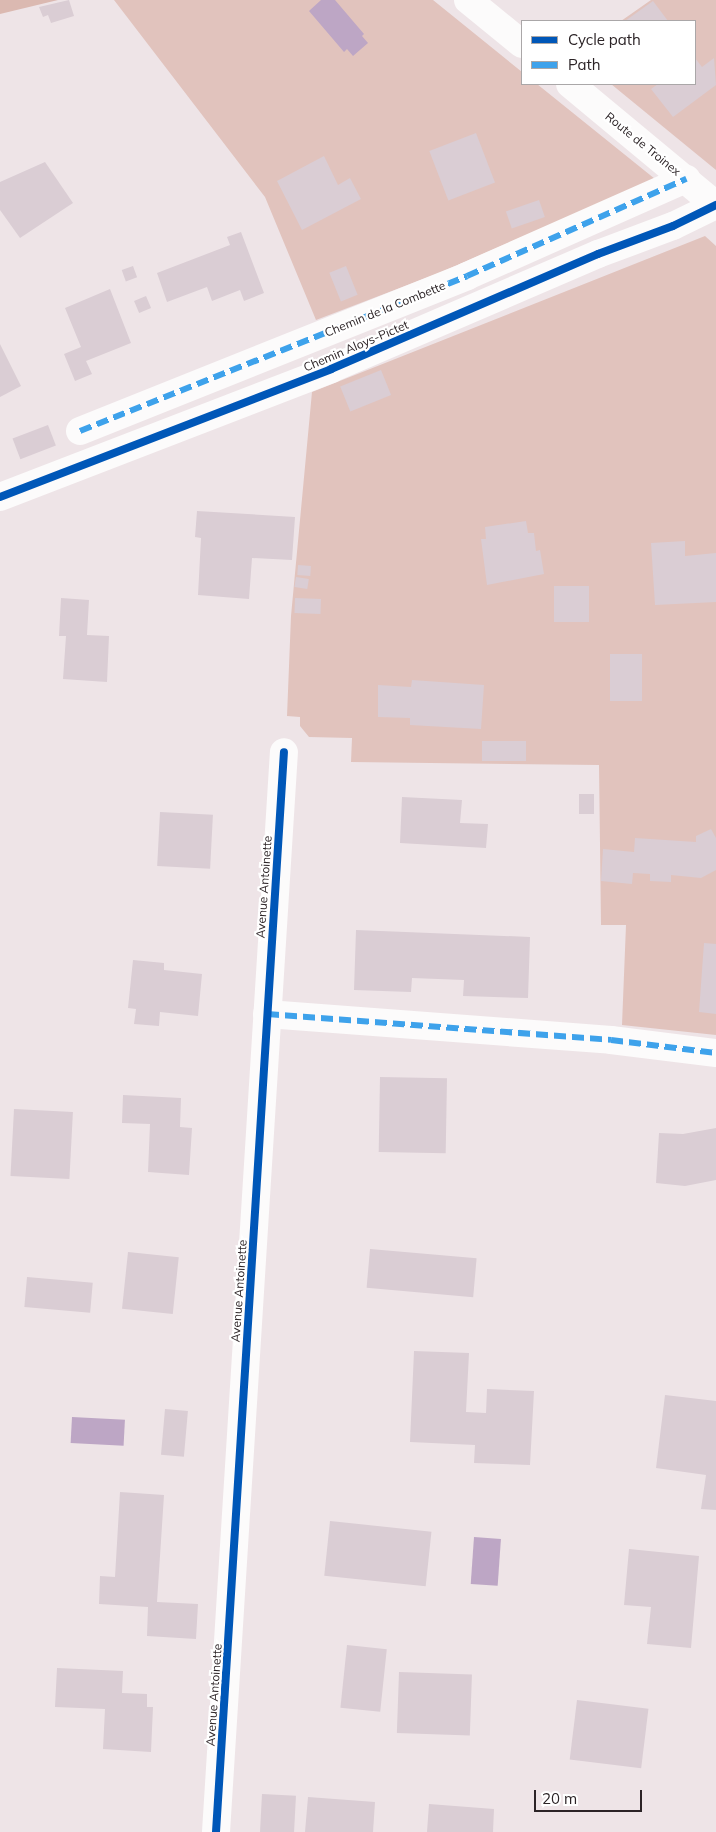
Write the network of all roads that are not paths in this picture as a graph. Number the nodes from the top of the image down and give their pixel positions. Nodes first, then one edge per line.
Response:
1 (468, 0) edge
2 (521, 43) edge
3 (571, 85) edge
4 (686, 179) junction
5 (716, 205) edge
6 (80, 431) dead end
7 (0, 497) edge
8 (284, 752) dead end
9 (267, 1014) junction
10 (716, 1053) edge
11 (216, 1832) edge

1 - 2 street
3 - 4 street, Route de Troinex
4 - 5 street, Route de Troinex
4 - 6 street, Chemin de la Combette
5 - 7 street, Chemin Aloys-Pictet
8 - 9 street, Avenue Antoinette
9 - 10 street
9 - 11 street, Avenue Antoinette

